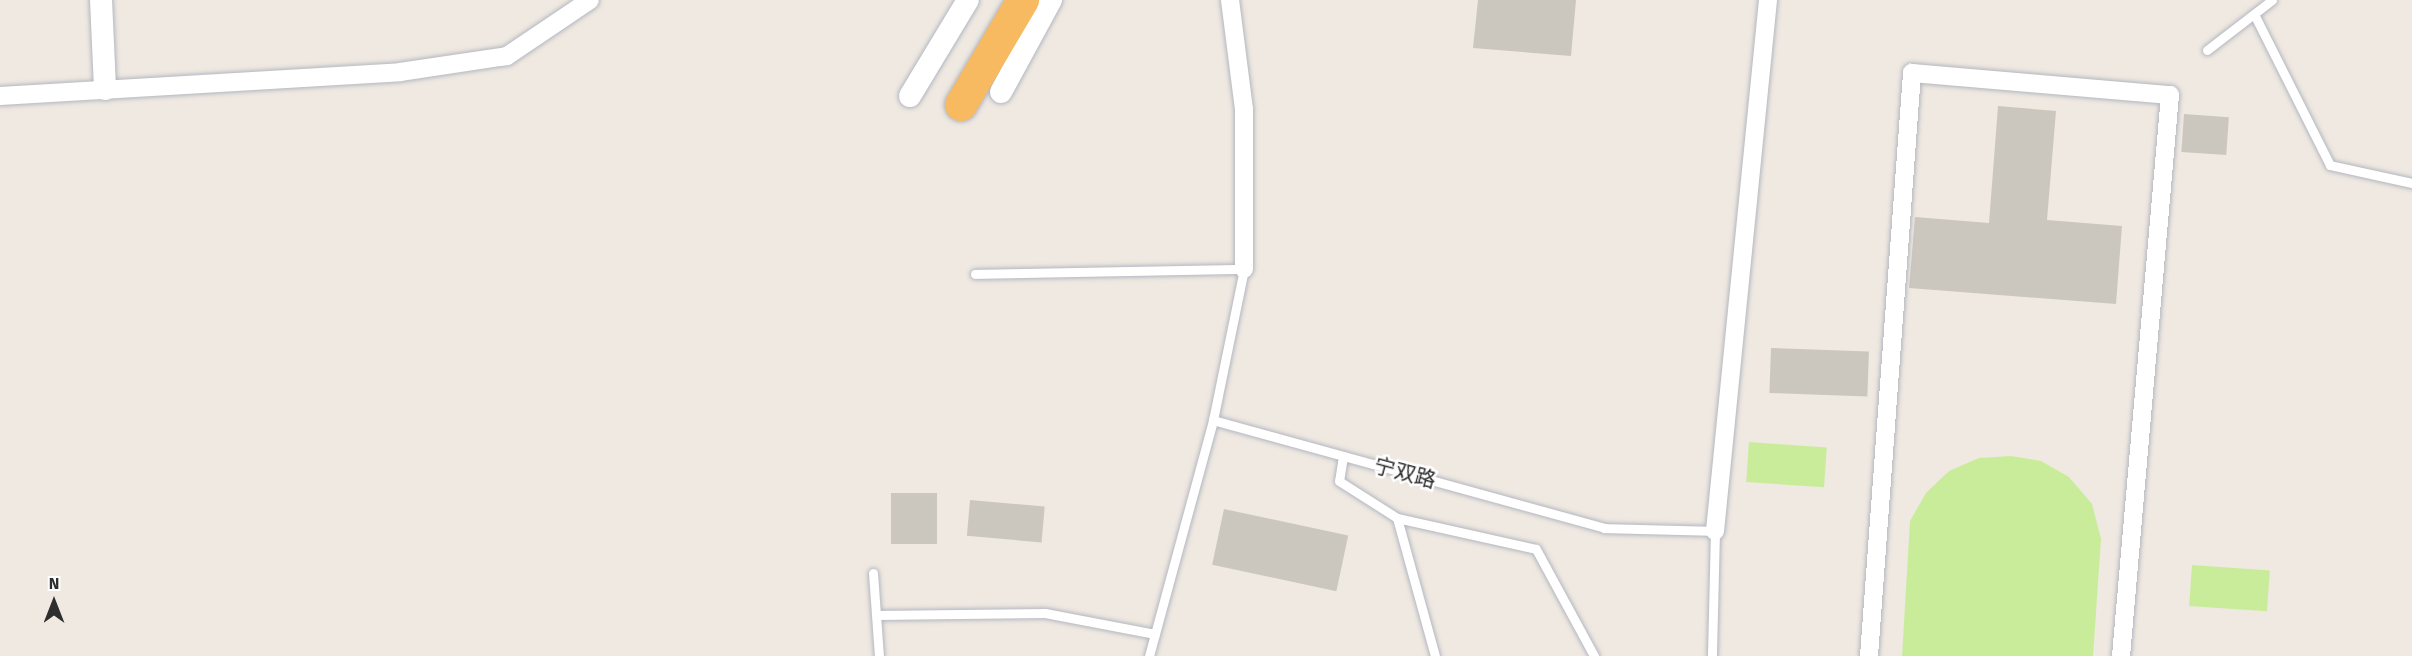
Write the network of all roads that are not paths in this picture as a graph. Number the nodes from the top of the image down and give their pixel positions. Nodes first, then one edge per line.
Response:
1 (101, 0) edge
2 (590, 0) edge
3 (968, 0) edge
4 (999, 0) edge
5 (1023, 0) edge
6 (1051, 0) edge
7 (1230, 0) edge
8 (1768, 0) edge
9 (2272, 0) edge
10 (2254, 14) junction
11 (2207, 50) dead end
12 (105, 90) junction
13 (1001, 92) dead end
14 (0, 96) edge
15 (910, 96) dead end
16 (2412, 183) edge
17 (1244, 269) junction
18 (975, 274) dead end
19 (1213, 420) junction
20 (1344, 456) junction
21 (1397, 518) junction
22 (1715, 531) junction
23 (873, 573) dead end
24 (876, 615) junction
25 (1155, 634) junction
26 (879, 656) edge
27 (1149, 656) edge
28 (1435, 656) edge
29 (1594, 656) edge
30 (1712, 656) edge
31 (1869, 656) edge
32 (2121, 656) edge

1 - 12 street
2 - 12 street
3 - 15 street
4 - 5 highway
6 - 13 street
7 - 17 street
8 - 22 street
9 - 10 lane
10 - 11 lane
10 - 16 lane
12 - 14 street
17 - 18 lane
17 - 19 lane
19 - 20 lane, 宁双路
19 - 25 lane
20 - 21 lane
20 - 22 lane, 宁双路
21 - 28 lane
21 - 29 lane
22 - 30 lane
23 - 24 lane
24 - 25 lane
24 - 26 lane
25 - 27 lane
31 - 32 street

